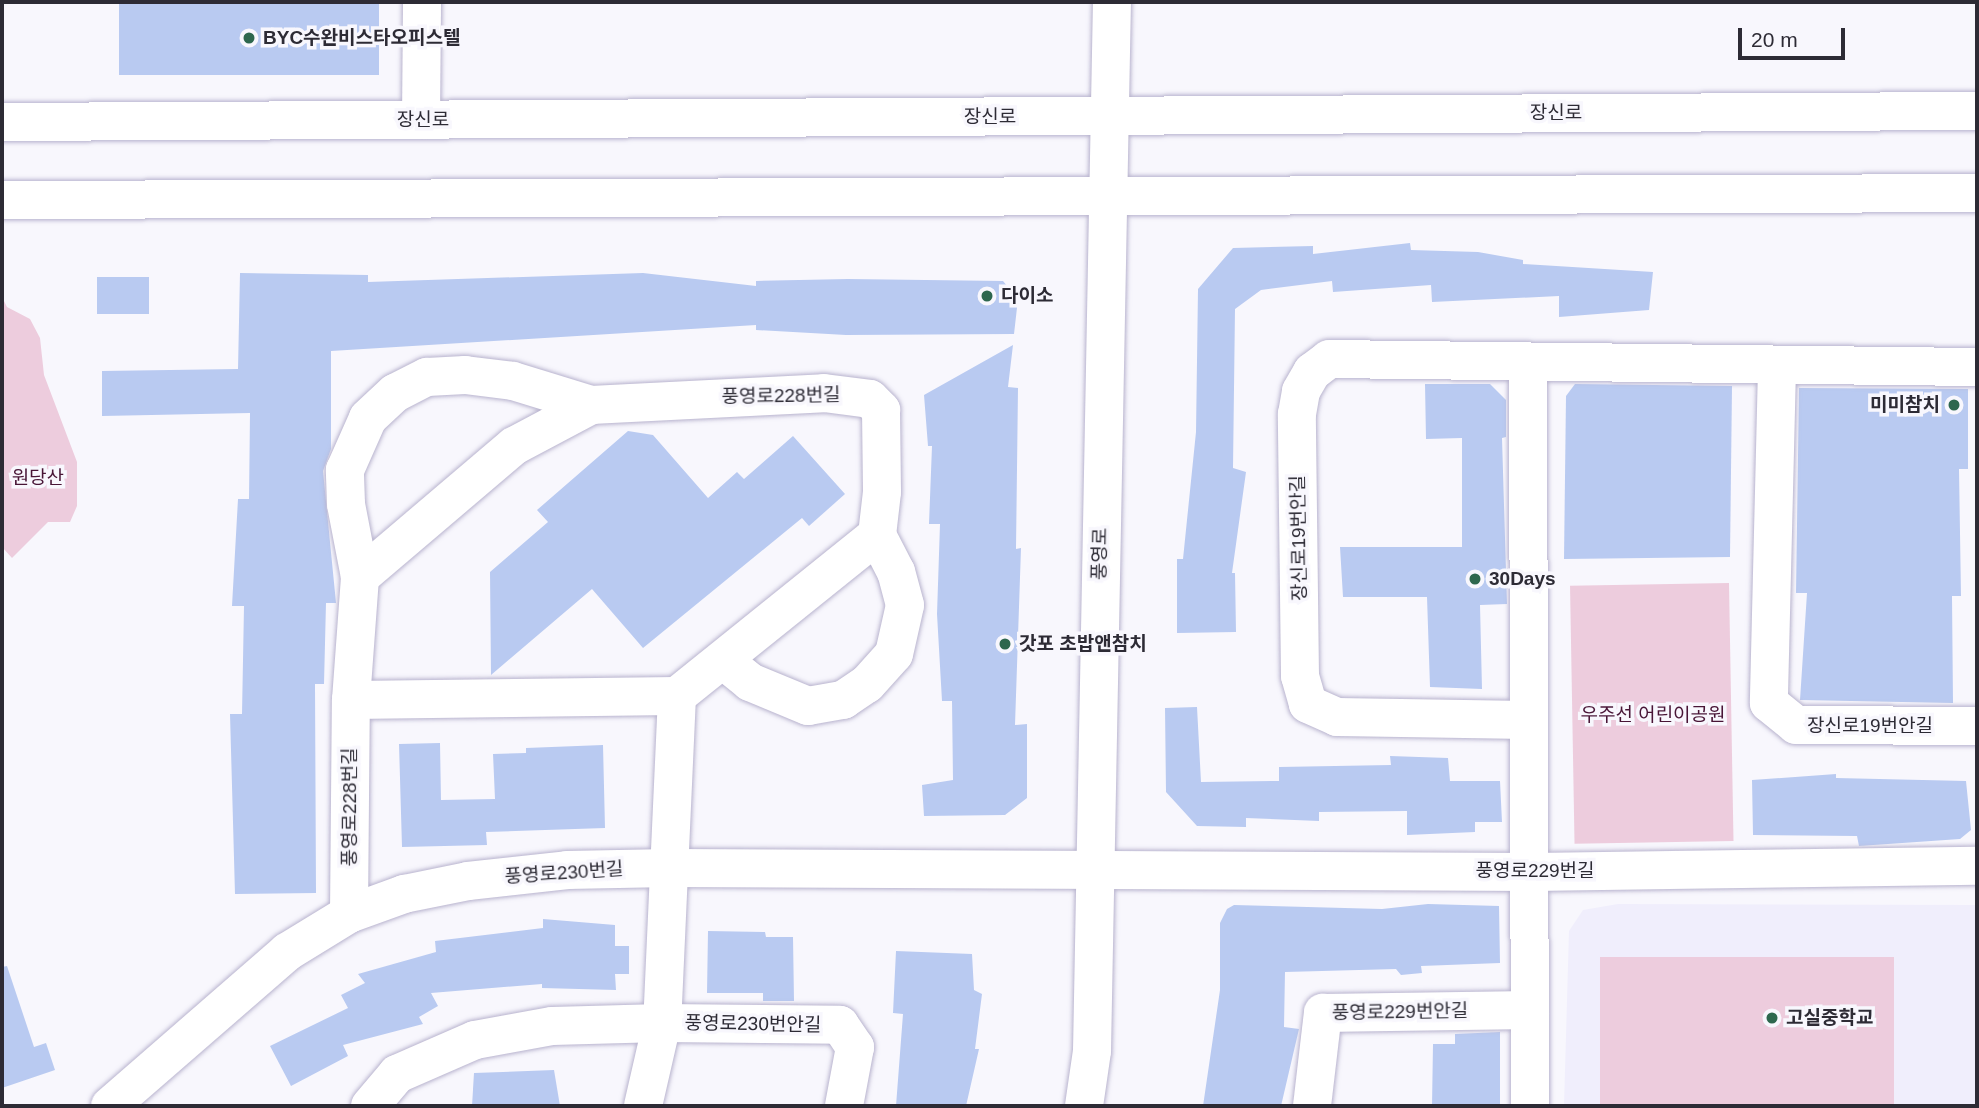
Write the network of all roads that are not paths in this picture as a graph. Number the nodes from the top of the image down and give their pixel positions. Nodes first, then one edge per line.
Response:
1 (422, 2) edge
2 (1112, 2) edge
3 (1977, 111) edge
4 (1110, 116) junction
5 (421, 120) junction
6 (2, 122) edge
7 (1977, 193) edge
8 (1109, 195) junction
9 (2, 200) edge
10 (1528, 364) junction
11 (1977, 367) edge
12 (1777, 368) junction
13 (592, 405) junction
14 (877, 535) junction
15 (360, 577) junction
16 (723, 660) junction
17 (677, 696) junction
18 (351, 700) junction
19 (1528, 720) junction
20 (1977, 726) edge
21 (1977, 866) edge
22 (1092, 867) junction
23 (670, 868) junction
24 (1533, 872) junction
25 (349, 914) junction
26 (1530, 1010) junction
27 (662, 1023) junction
28 (110, 1106) edge
29 (370, 1106) edge
30 (643, 1106) edge
31 (845, 1106) edge
32 (1084, 1106) edge
33 (1312, 1106) edge
34 (1530, 1106) edge

1 - 5 street
2 - 4 street, 풍영로
3 - 4 street, 장신로
4 - 5 street, 장신로
4 - 8 street, 풍영로
5 - 6 street, 장신로
7 - 8 street
8 - 9 street
8 - 22 street, 풍영로
10 - 12 street, 장신로19번안길
10 - 19 street
10 - 19 street, 장신로19번안길
11 - 12 street, 장신로19번안길
12 - 20 street, 장신로19번안길
13 - 14 street, 풍영로228번길
13 - 15 street, 풍영로228번길
13 - 15 street, 풍영로228번길
14 - 16 street
14 - 16 street
15 - 18 street, 풍영로228번길
16 - 17 street
17 - 18 street
17 - 23 street
18 - 25 street, 풍영로228번길
19 - 24 street
21 - 24 street, 풍영로229번길
22 - 23 street, 풍영로230번길
22 - 24 street, 풍영로229번길
22 - 32 street, 풍영로
23 - 25 street, 풍영로230번길
23 - 27 street, 풍영로230번안길
24 - 26 street
25 - 28 street, 풍영로230번길
26 - 33 street, 풍영로229번안길
26 - 34 street
27 - 29 street, 풍영로230번안길
27 - 30 street, 풍영로230번안길
27 - 31 street, 풍영로230번안길

